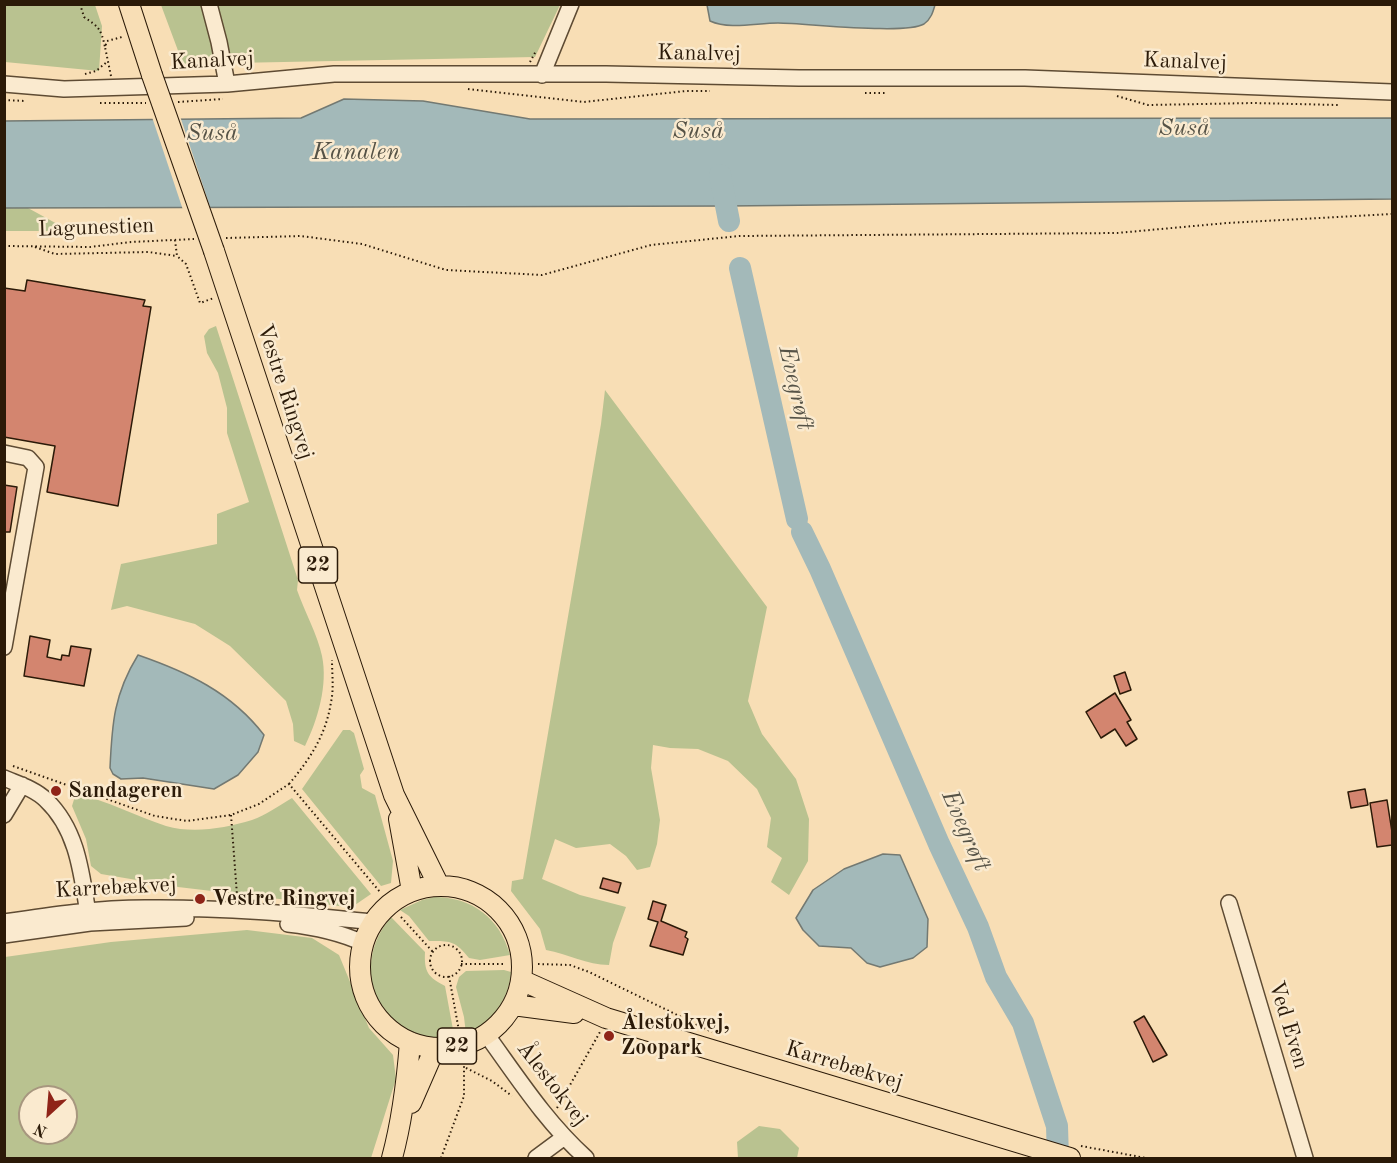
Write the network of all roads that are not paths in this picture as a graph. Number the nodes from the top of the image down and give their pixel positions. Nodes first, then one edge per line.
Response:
1 (129, 4) edge
2 (209, 4) edge
3 (571, 4) edge
4 (542, 75) junction
5 (4, 84) edge
6 (229, 91) junction
7 (1392, 92) edge
8 (4, 453) edge
9 (4, 647) edge
10 (4, 778) edge
11 (22, 785) junction
12 (394, 795) junction
13 (4, 815) edge
14 (439, 886) junction
15 (412, 891) junction
16 (1229, 903) dead end
17 (89, 917) junction
18 (4, 922) edge
19 (373, 922) junction
20 (4, 935) edge
21 (363, 943) junction
22 (521, 980) junction
23 (513, 1005) junction
24 (606, 1018) junction
25 (486, 1034) junction
26 (410, 1042) junction
27 (435, 1048) junction
28 (563, 1138) junction
29 (397, 1139) junction
30 (1066, 1154) edge
31 (392, 1158) edge
32 (536, 1158) edge
33 (586, 1158) edge
34 (1305, 1158) edge

1 - 12 main road, Vestre Ringvej / 22, bridge
2 - 6 street
3 - 4 street
4 - 6 street, Kanalvej
4 - 7 street, Kanalvej
5 - 6 street, Kanalvej
8 - 9 street
10 - 11 street
11 - 13 street
11 - 17 street
12 - 14 main road, Vestre Ringvej / 22
12 - 15 main road, Vestre Ringvej / 22
14 - 15 main road, 22
14 - 22 main road, 22
15 - 19 main road, 22
16 - 34 street, Ved Even
17 - 18 street, Karrebækvej
17 - 19 street, Karrebækvej
17 - 20 street, Karrebækvej
17 - 21 street, Karrebækvej
19 - 21 main road, 22
21 - 26 main road, 22
22 - 23 main road, 22
22 - 24 main road, Karrebækvej
23 - 24 main road, Karrebækvej
23 - 25 main road, 22
24 - 30 main road, Karrebækvej
25 - 27 main road, 22
25 - 28 street, Ålestokvej
26 - 27 main road, 22
26 - 29 main road, 22
27 - 29 main road, 22
28 - 32 street
28 - 33 street, Ålestokvej
29 - 31 main road, 22

